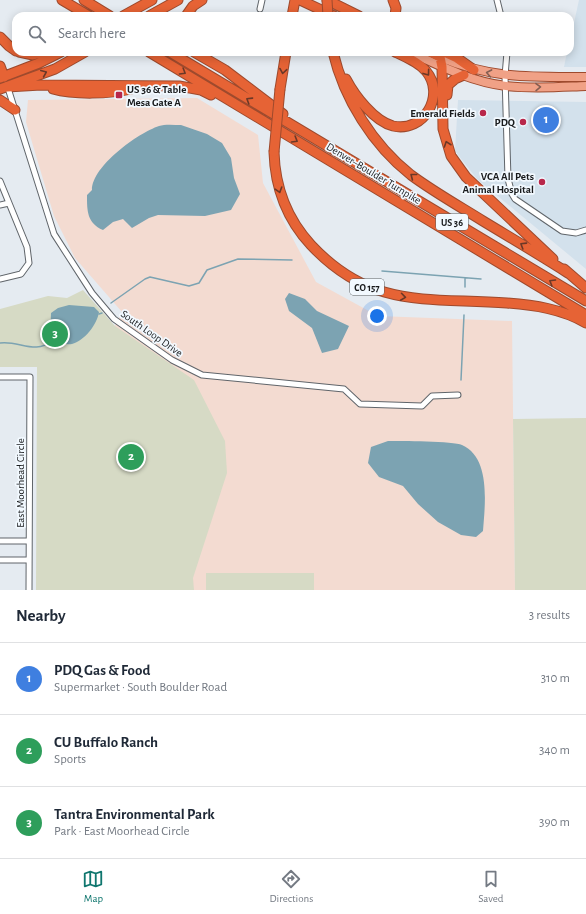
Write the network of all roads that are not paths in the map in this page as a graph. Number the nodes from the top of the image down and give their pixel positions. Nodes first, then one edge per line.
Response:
1 (62, 0) edge
2 (84, 0) edge
3 (152, 0) edge
4 (178, 0) edge
5 (202, 0) edge
6 (262, 0) edge
7 (295, 0) edge
8 (300, 0) edge
9 (327, 0) edge
10 (393, 0) edge
11 (497, 0) edge
12 (141, 3) edge
13 (260, 9) dead end
14 (82, 12) edge
15 (104, 12) edge
16 (134, 12) edge
17 (156, 12) edge
18 (189, 12) edge
19 (293, 12) edge
20 (323, 12) edge
21 (325, 12) edge
22 (351, 12) edge
23 (396, 12) edge
24 (500, 12) edge
25 (0, 37) edge
26 (12, 48) edge
27 (53, 56) edge
28 (74, 56) edge
29 (156, 56) edge
30 (177, 56) edge
31 (200, 56) edge
32 (285, 56) edge
33 (335, 56) edge
34 (336, 56) edge
35 (404, 56) edge
36 (419, 56) edge
37 (442, 56) edge
38 (450, 56) edge
39 (507, 56) edge
40 (0, 66) edge
41 (442, 67) junction
42 (474, 70) joint
43 (464, 75) junction
44 (505, 76) junction
45 (2, 77) edge
46 (586, 77) edge
47 (506, 86) junction
48 (586, 86) edge
49 (4, 88) edge
50 (0, 100) edge
51 (15, 110) junction
52 (250, 113) junction
53 (442, 122) junction
54 (319, 141) junction
55 (0, 181) edge
56 (9, 203) junction
57 (0, 205) edge
58 (586, 230) edge
59 (568, 273) junction
60 (0, 279) edge
61 (586, 288) edge
62 (586, 301) edge
63 (586, 315) edge
64 (586, 323) edge
65 (0, 377) edge
66 (458, 395) dead end
67 (0, 541) edge
68 (29, 542) junction
69 (0, 560) edge
70 (29, 560) junction
71 (29, 590) edge

1 - 14 highway
2 - 15 highway
3 - 12 highway
4 - 17 highway
5 - 18 highway
6 - 13 street
7 - 19 highway
8 - 20 highway
9 - 21 highway, bridge
9 - 22 highway
10 - 23 highway
11 - 24 street
12 - 16 highway
25 - 26 highway
27 - 45 highway
49 -> 28 highway
29 -> 52 highway, Denver–Boulder Turnpike / US 36
54 -> 30 highway, Denver–Boulder Turnpike / US 36
31 - 54 highway
32 -> 64 highway, CO 157, bridge
59 -> 33 highway
35 -> 34 highway
36 - 41 main road
37 - 41 highway
38 - 42 highway
39 - 44 street
40 - 45 highway
41 - 43 main road
41 - 53 highway
44 -> 42 main road
43 - 47 main road
43 - 53 highway
44 - 46 main road
44 - 47 street
45 - 49 street, South Loop Drive
47 -> 48 main road
47 - 58 street
49 - 51 street, South Loop Drive
49 - 52 highway
50 - 51 highway
51 - 66 street, South Loop Drive
52 -> 63 highway, Denver–Boulder Turnpike / US 36
59 -> 53 highway
62 -> 54 highway, Denver–Boulder Turnpike / US 36
55 - 56 street
56 - 57 street
56 - 60 street
59 - 61 highway
65 - 68 street, East Moorhead Circle
67 - 68 street
68 - 70 street, East Moorhead Circle
69 - 70 street
70 - 71 street, East Moorhead Circle

